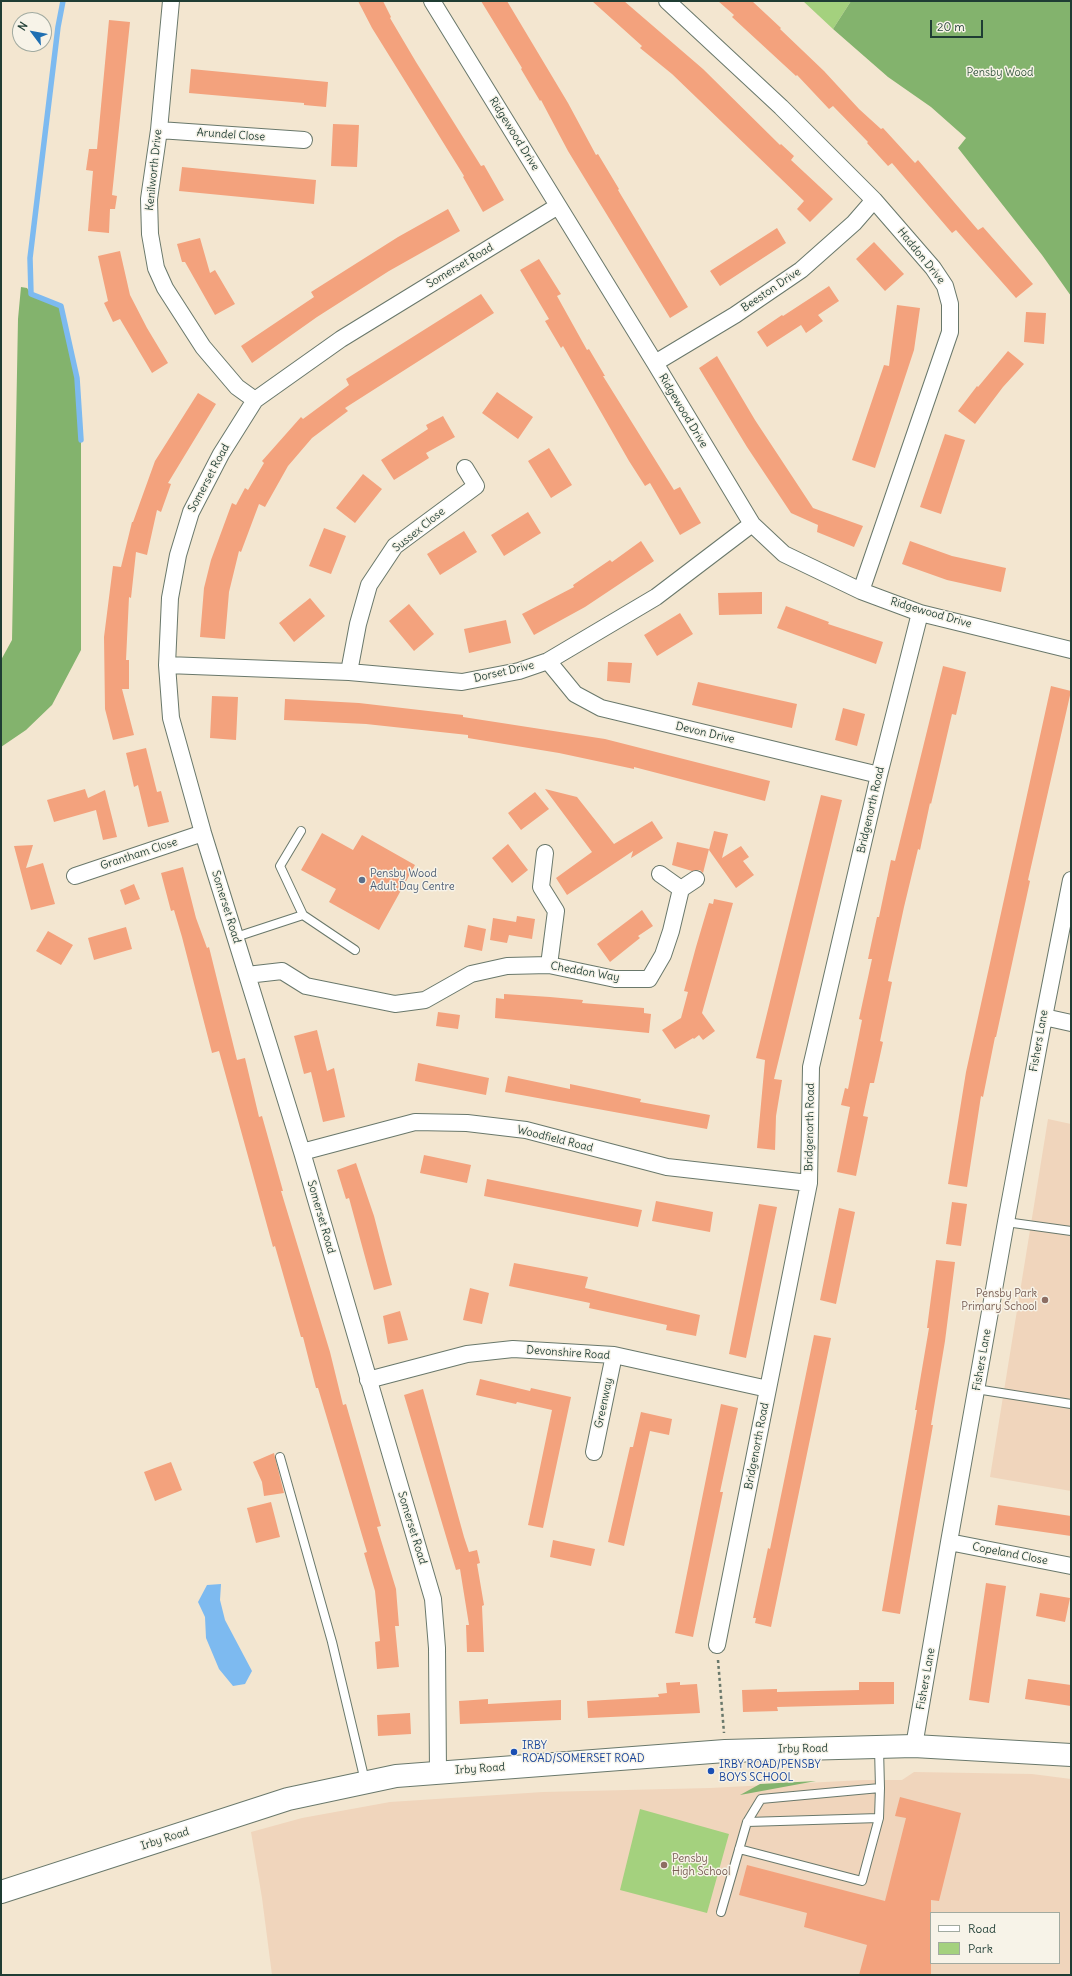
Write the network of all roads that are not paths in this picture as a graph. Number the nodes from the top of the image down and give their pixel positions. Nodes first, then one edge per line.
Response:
1 (171, 1) edge
2 (432, 1) edge
3 (667, 1) edge
4 (159, 130) junction
5 (304, 140) dead end
6 (874, 200) junction
7 (558, 206) junction
8 (655, 363) junction
9 (255, 400) junction
10 (465, 468) dead end
11 (752, 524) junction
12 (861, 591) junction
13 (920, 613) junction
14 (1071, 650) edge
15 (548, 661) junction
16 (167, 665) junction
17 (349, 672) junction
18 (879, 775) junction
19 (301, 831) dead end
20 (203, 833) junction
21 (545, 853) dead end
22 (660, 874) dead end
23 (75, 876) dead end
24 (696, 879) dead end
25 (1071, 880) edge
26 (682, 889) junction
27 (303, 915) junction
28 (236, 937) junction
29 (355, 950) dead end
30 (550, 965) junction
31 (247, 975) junction
32 (1044, 1017) junction
33 (1071, 1023) edge
34 (302, 1152) junction
35 (809, 1183) junction
36 (1006, 1222) junction
37 (1071, 1231) edge
38 (614, 1355) junction
39 (368, 1380) junction
40 (768, 1389) junction
41 (976, 1389) junction
42 (1071, 1404) edge
43 (594, 1452) dead end
44 (280, 1457) dead end
45 (949, 1542) junction
46 (1071, 1566) edge
47 (717, 1645) road end
48 (914, 1746) junction
49 (879, 1748) junction
50 (1071, 1755) edge
51 (438, 1772) junction
52 (365, 1782) junction
53 (880, 1788) junction
54 (879, 1818) junction
55 (747, 1822) junction
56 (739, 1849) junction
57 (1, 1892) edge
58 (721, 1912) dead end

1 - 4 street, Kenilworth Drive
2 - 7 street, Ridgewood Drive
3 - 6 street, Haddon Drive
4 - 5 street, Arundel Close
4 - 9 street, Kenilworth Drive
6 - 8 street, Beeston Drive
6 - 12 street, Haddon Drive
7 - 8 street, Ridgewood Drive
7 - 9 street, Somerset Road
8 - 11 street, Ridgewood Drive
9 - 16 street, Somerset Road
10 - 17 street, Sussex Close
11 - 12 street, Ridgewood Drive
11 - 15 street, Dorset Drive
12 - 13 street, Ridgewood Drive
13 - 14 street, Ridgewood Drive
13 - 18 street, Bridgenorth Road
15 - 17 street, Dorset Drive
15 - 18 street, Devon Drive
16 - 17 street, Dorset Drive
16 - 20 street, Somerset Road
18 - 35 street, Bridgenorth Road
19 - 27 lane
20 - 23 street, Grantham Close
20 - 28 street, Somerset Road
21 - 30 street
22 - 26 street
24 - 26 street
25 - 32 street, Fishers Lane
26 - 30 street, Cheddon Way
27 - 28 lane
27 - 29 lane
28 - 31 street, Somerset Road
30 - 31 street, Cheddon Way
31 - 34 street, Somerset Road
32 - 33 street
32 - 36 street, Fishers Lane
34 - 35 street, Woodfield Road
34 - 39 street, Somerset Road
35 - 40 street, Bridgenorth Road
36 - 37 lane
36 - 41 street, Fishers Lane
38 - 39 street, Devonshire Road
38 - 40 street, Devonshire Road
38 - 43 street, Greenway
39 - 51 street, Somerset Road
40 - 47 street, Bridgenorth Road
41 - 42 lane
41 - 45 street, Fishers Lane
44 - 52 lane
45 - 46 street, Copeland Close
45 - 48 street, Fishers Lane
48 - 49 street, Irby Road
48 - 50 street, Irby Road
49 - 51 street, Irby Road
49 - 53 lane
51 - 52 street, Irby Road
52 - 57 street, Irby Road
53 - 54 lane
53 - 55 lane
54 - 55 lane
54 - 56 lane
55 - 56 lane
56 - 58 lane

